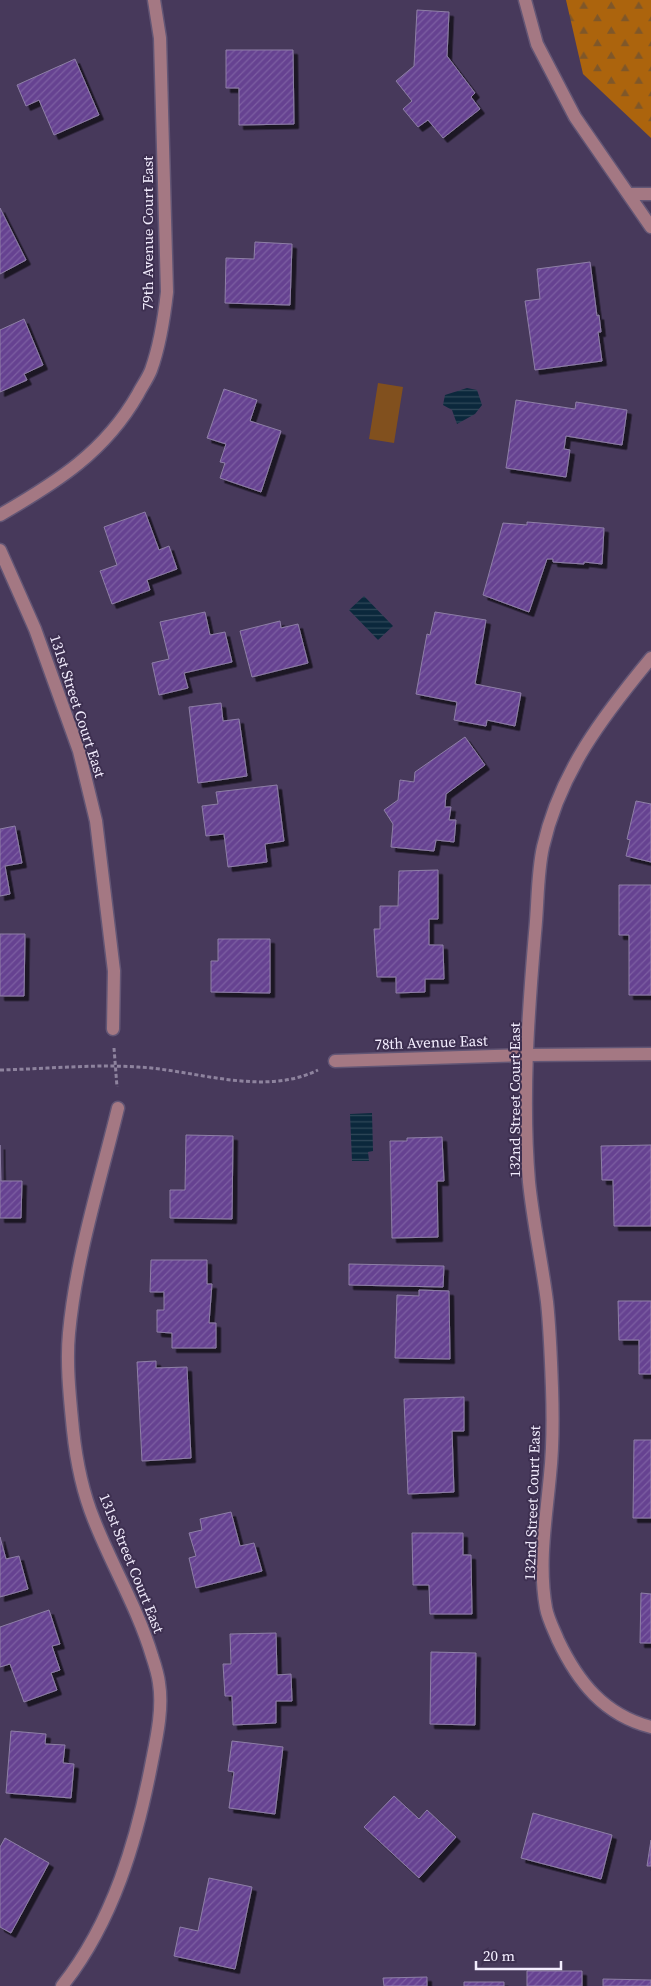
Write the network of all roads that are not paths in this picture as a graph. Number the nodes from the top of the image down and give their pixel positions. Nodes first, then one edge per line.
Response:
1 (154, 0) edge
2 (525, 0) edge
3 (628, 194) junction
4 (651, 194) edge
5 (651, 227) edge
6 (0, 515) edge
7 (0, 550) edge
8 (651, 658) edge
9 (113, 1029) road end
10 (651, 1054) edge
11 (528, 1055) junction
12 (335, 1062) road end
13 (118, 1108) road end
14 (651, 1727) edge
15 (62, 1986) edge

1 - 6 street, 79th Avenue Court East
2 - 3 street
3 - 4 street
3 - 5 street
7 - 9 street, 131st Street Court East
8 - 11 street, 132nd Street Court East
10 - 11 street, 78th Avenue East
11 - 12 street, 78th Avenue East
11 - 14 street, 132nd Street Court East
13 - 15 street, 131st Street Court East

